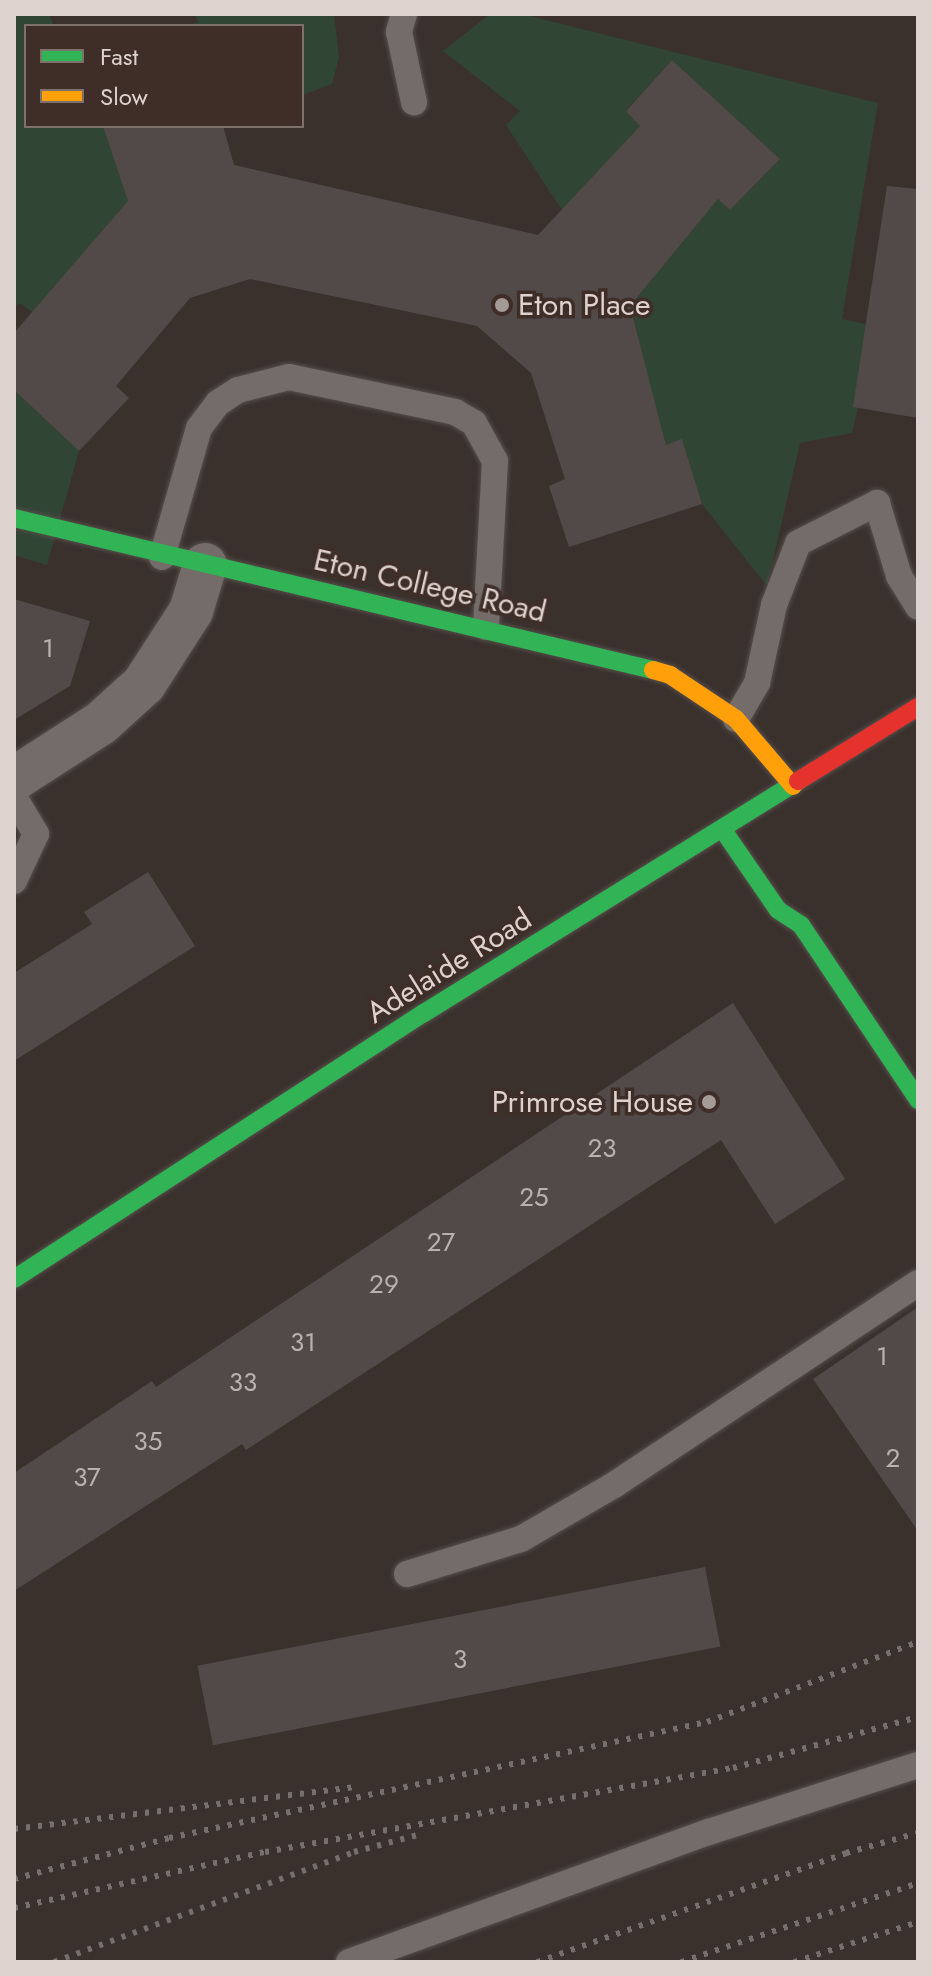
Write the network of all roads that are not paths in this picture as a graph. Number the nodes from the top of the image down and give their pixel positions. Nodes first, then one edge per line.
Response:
1 (404, 14) edge
2 (414, 102) dead end
3 (14, 518) edge
4 (162, 557) junction
5 (205, 565) junction
6 (918, 607) edge
7 (486, 627) junction
8 (918, 707) edge
9 (736, 719) junction
10 (14, 779) edge
11 (793, 786) junction
12 (14, 797) edge
13 (723, 830) junction
14 (14, 881) edge
15 (918, 1100) edge
16 (14, 1279) edge
17 (918, 1283) edge
18 (407, 1574) dead end
19 (918, 1765) edge
20 (349, 1962) edge

1 - 2 lane
3 - 4 street, Eton College Road
4 - 5 street, Eton College Road
4 - 7 lane
5 - 7 street, Eton College Road
5 - 10 street
6 - 9 lane
7 - 9 street, Eton College Road
8 - 11 street, Adelaide Road
9 - 11 street, Eton College Road
11 - 13 street, Adelaide Road
12 - 14 lane
13 - 15 street
13 - 16 street, Adelaide Road
17 - 18 lane
19 - 20 lane

